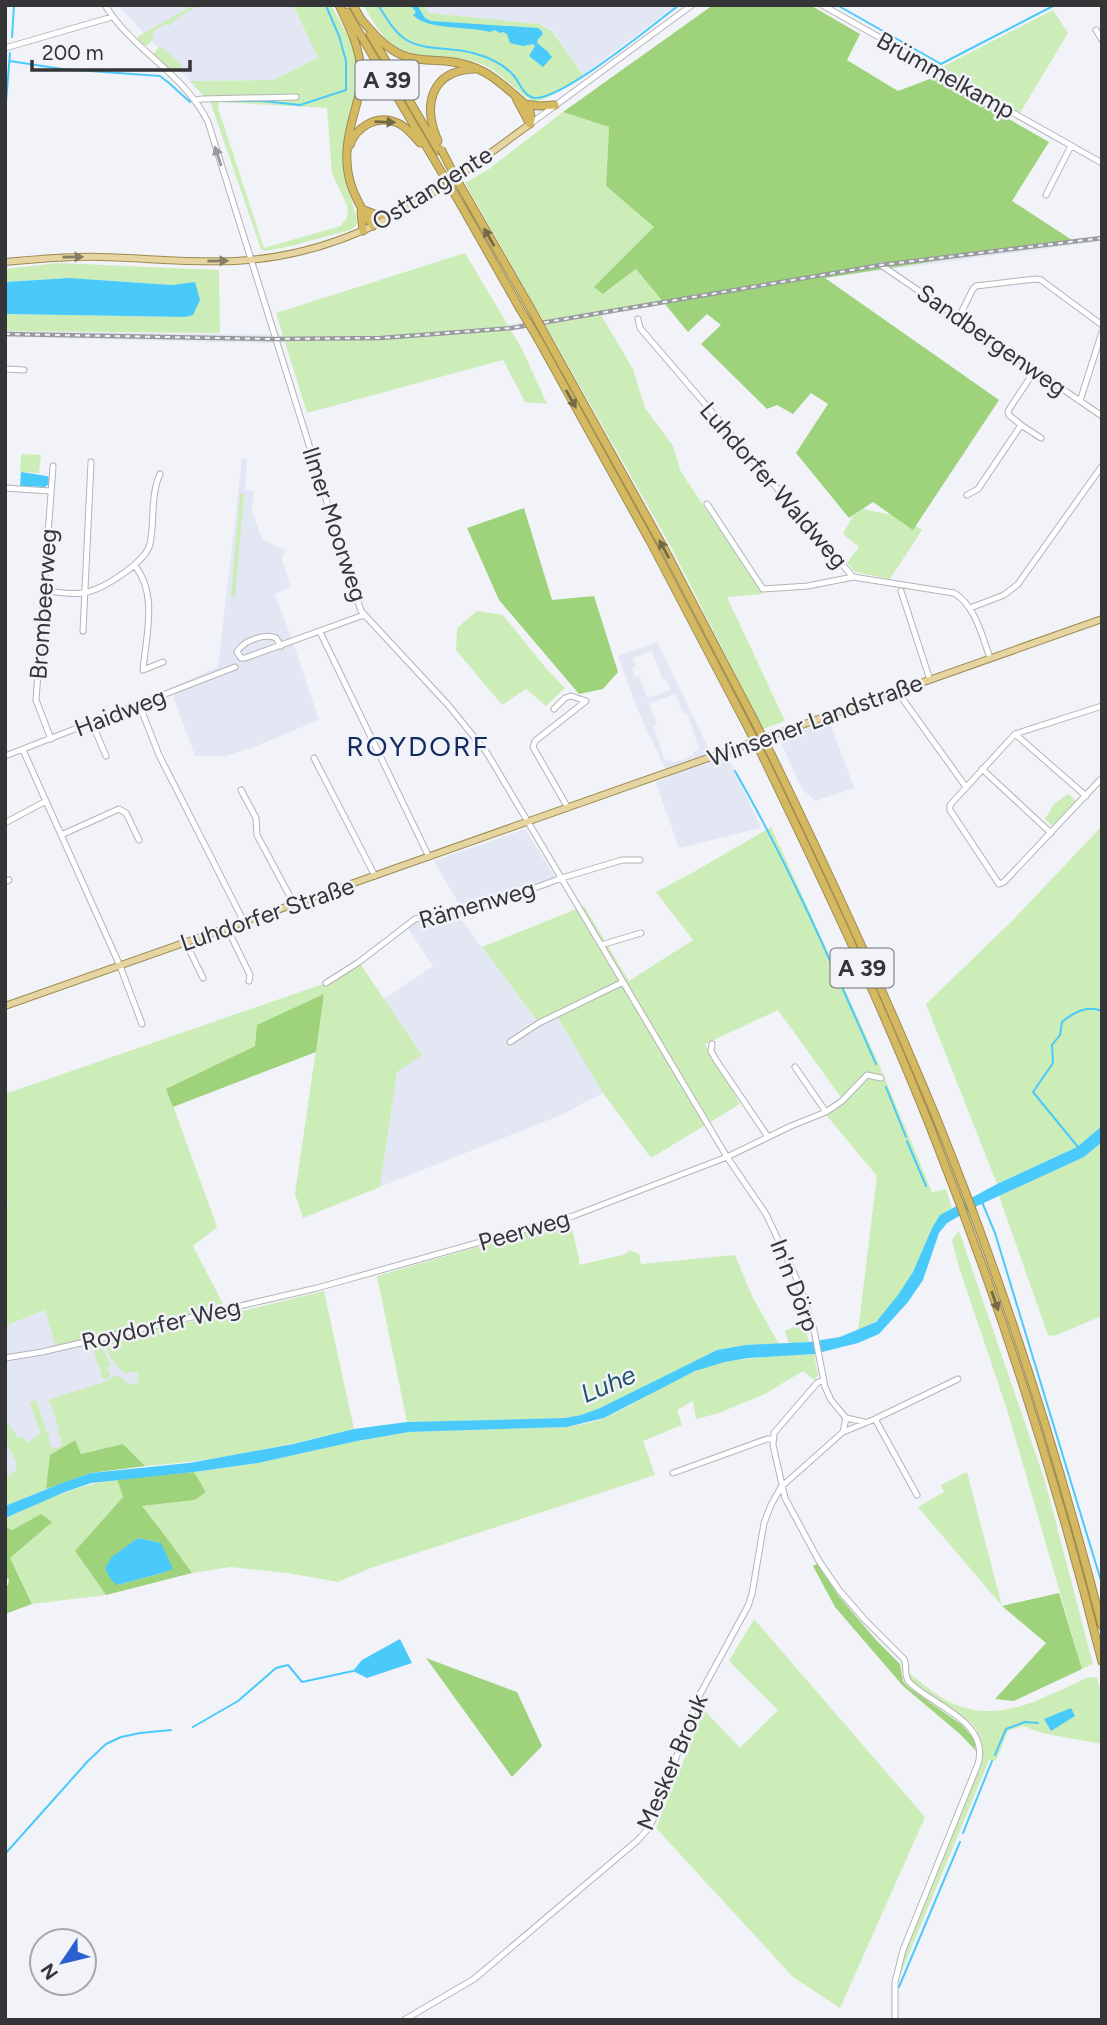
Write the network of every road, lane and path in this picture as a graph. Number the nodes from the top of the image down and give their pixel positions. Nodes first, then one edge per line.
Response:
1 (104, 5) edge
2 (341, 5) edge
3 (353, 5) edge
4 (692, 5) edge
5 (822, 5) edge
6 (111, 17) junction
7 (361, 19) junction
8 (1096, 30) dead end
9 (1102, 40) edge
10 (5, 48) edge
11 (478, 69) junction
12 (514, 94) junction
13 (296, 97) dead end
14 (196, 100) junction
15 (525, 103) junction
16 (555, 105) junction
17 (530, 124) junction
18 (1071, 146) junction
19 (437, 152) junction
20 (347, 159) junction
21 (1102, 163) edge
22 (1046, 195) dead end
23 (360, 208) junction
24 (395, 215) junction
25 (373, 226) junction
26 (363, 231) junction
27 (252, 260) junction
28 (5, 262) edge
29 (881, 265) dead end
30 (959, 317) junction
31 (638, 319) dead end
32 (1102, 325) edge
33 (1102, 332) edge
34 (5, 369) edge
35 (24, 370) dead end
36 (1035, 370) junction
37 (1080, 401) junction
38 (1102, 416) edge
39 (1021, 425) junction
40 (1041, 438) dead end
41 (90, 462) dead end
42 (53, 466) dead end
43 (1102, 466) edge
44 (160, 474) dead end
45 (5, 488) edge
46 (50, 491) junction
47 (967, 495) dead end
48 (707, 504) dead end
49 (135, 566) junction
50 (853, 577) junction
51 (44, 590) junction
52 (901, 591) dead end
53 (84, 593) junction
54 (970, 608) junction
55 (365, 616) junction
56 (1102, 619) edge
57 (83, 631) dead end
58 (320, 632) junction
59 (281, 646) junction
60 (990, 658) junction
61 (163, 662) dead end
62 (235, 667) dead end
63 (930, 680) junction
64 (897, 691) junction
65 (139, 704) junction
66 (1102, 706) edge
67 (554, 709) dead end
68 (92, 723) junction
69 (1015, 734) junction
70 (51, 739) junction
71 (23, 750) junction
72 (5, 756) edge
73 (106, 756) dead end
74 (768, 757) junction
75 (314, 758) dead end
76 (982, 769) junction
77 (1102, 778) edge
78 (966, 787) junction
79 (241, 790) dead end
80 (1086, 796) junction
81 (46, 801) junction
82 (568, 808) junction
83 (528, 822) junction
84 (5, 823) edge
85 (1051, 833) junction
86 (61, 835) junction
87 (139, 840) dead end
88 (429, 857) junction
89 (640, 860) dead end
90 (375, 876) junction
91 (562, 878) junction
92 (295, 904) junction
93 (244, 922) junction
94 (227, 928) junction
95 (641, 933) dead end
96 (186, 943) junction
97 (601, 945) junction
98 (120, 965) junction
99 (203, 978) dead end
100 (249, 981) dead end
101 (623, 982) junction
102 (326, 983) dead end
103 (5, 1006) edge
104 (142, 1024) dead end
105 (510, 1042) dead end
106 (712, 1044) dead end
107 (795, 1067) dead end
108 (881, 1078) dead end
109 (826, 1112) junction
110 (768, 1136) junction
111 (727, 1157) junction
112 (976, 1235) junction
113 (317, 1287) joint
114 (5, 1358) edge
115 (958, 1378) dead end
116 (823, 1380) junction
117 (846, 1418) junction
118 (875, 1419) junction
119 (867, 1422) junction
120 (843, 1432) junction
121 (773, 1438) junction
122 (673, 1473) dead end
123 (781, 1487) junction
124 (917, 1495) dead end
125 (1102, 1626) edge
126 (1102, 1662) edge
127 (404, 2020) edge
128 (894, 2020) edge

1 - 6 street
2 - 19 highway, A 39
2 - 20 highway
3 - 7 highway, A 39
4 - 16 street, Osttangente
5 - 18 street, Brümmelkamp
6 - 10 street
6 - 14 street
7 - 11 highway
7 - 19 highway, A 39
8 - 9 street
11 - 12 highway
11 - 19 highway
12 - 15 highway
12 - 17 highway
13 - 14 street
27 -> 14 street, Ilmer Moorweg
15 - 16 highway
15 - 17 highway
16 - 17 street, Osttangente
17 - 24 main road, Osttangente
18 - 21 street, Brümmelkamp
18 - 22 street
20 -> 19 highway
19 -> 74 highway, A 39, bridge
74 -> 19 highway, A 39, bridge
20 - 23 highway
23 - 24 highway
23 - 25 highway
23 - 26 highway
24 - 25 main road, Osttangente
25 - 26 main road, Osttangente
26 - 27 main road, Osttangente
28 -> 27 main road, Osttangente
27 - 55 street, Ilmer Moorweg
29 - 30 street, Sandbergenweg
30 - 32 street
30 - 36 street, Sandbergenweg
31 - 50 street, Luhdorfer Waldweg
33 - 37 street
34 - 35 street
36 - 37 street, Sandbergenweg
36 - 39 street
37 - 38 street, Sandbergenweg
39 - 40 street
39 - 47 street
41 - 53 street
42 - 46 street, Brombeerweg
43 - 54 street
44 - 49 street
45 - 46 street
46 - 51 street, Brombeerweg
48 - 50 street
49 - 53 street
49 - 61 street
50 - 54 street, Luhdorfer Waldweg
51 - 53 street
51 - 70 street, Brombeerweg
52 - 63 street
53 - 57 street
54 - 60 street
55 - 58 street
55 - 83 street, Ilmer Moorweg
56 - 60 main road, Winsener Landstraße
58 - 59 street
58 - 88 street
59 - 59 street
60 - 63 main road, Winsener Landstraße
62 - 65 street, Haidweg
63 - 64 main road, Winsener Landstraße
64 - 78 street
64 - 82 main road, Winsener Landstraße
65 - 68 street, Haidweg
65 - 93 street
66 - 69 street
67 - 82 street
68 - 70 street, Haidweg
68 - 73 street
69 - 76 street
69 - 80 street
70 - 71 street, Haidweg
71 - 72 street, Haidweg
71 - 81 street
74 - 112 highway, A 39
75 - 90 street
76 - 78 street
76 - 85 street
77 - 80 street
78 - 85 street
79 - 92 street
80 - 85 street
81 - 84 street
81 - 86 street
82 - 83 main road, Winsener Landstraße
83 - 88 main road, Luhdorfer Straße
83 - 91 street, Ilmer Moorweg
86 - 87 street
86 - 98 street
88 - 90 main road, Luhdorfer Straße
89 - 91 street, Rämenweg
90 - 92 main road, Luhdorfer Straße
91 - 97 street, Ilmer Moorweg
91 - 102 street, Rämenweg
92 - 93 main road, Luhdorfer Straße
93 - 94 main road, Luhdorfer Straße
94 - 96 main road, Luhdorfer Straße
94 - 100 street
95 - 97 street
96 - 98 main road, Luhdorfer Straße
96 - 99 street
97 - 101 street, Ilmer Moorweg
98 - 103 main road, Luhdorfer Straße
98 - 104 street
101 - 105 street
101 - 111 street, In'n Dörp
106 - 110 street
107 - 109 street
108 - 109 street, Peerweg
109 - 110 street, Peerweg
110 - 111 street, Peerweg
111 - 113 street, Peerweg
111 - 116 street, In'n Dörp
112 - 125 highway, A 39
112 -> 126 highway, A 39
113 - 114 street, Roydorfer Weg
115 - 118 street, Mesker Brouk
116 - 117 street, In'n Dörp
116 - 121 street
117 - 119 street
117 - 120 street
118 - 119 street, Mesker Brouk
118 - 124 street
119 - 120 street, Mesker Brouk
120 - 123 street, Mesker Brouk
121 - 122 street
121 - 123 street
123 - 127 street, Mesker Brouk
123 - 128 street

